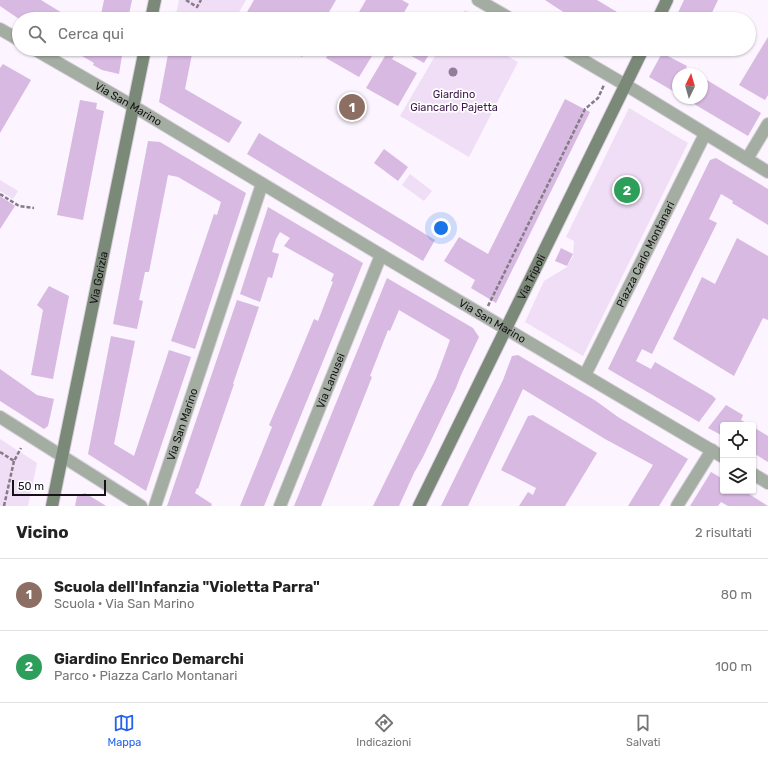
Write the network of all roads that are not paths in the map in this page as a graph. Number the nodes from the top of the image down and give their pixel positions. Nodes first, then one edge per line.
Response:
1 (155, 0) edge
2 (478, 0) edge
3 (667, 0) edge
4 (152, 12) edge
5 (499, 12) edge
6 (661, 12) edge
7 (0, 29) edge
8 (12, 36) edge
9 (46, 56) edge
10 (144, 56) edge
11 (576, 56) edge
12 (640, 56) edge
13 (626, 85) junction
14 (133, 106) junction
15 (768, 124) edge
16 (705, 134) junction
17 (747, 159) junction
18 (768, 172) edge
19 (262, 184) junction
20 (381, 255) junction
21 (507, 329) junction
22 (585, 375) junction
23 (0, 417) edge
24 (712, 450) junction
25 (720, 455) edge
26 (62, 456) junction
27 (756, 476) edge
28 (768, 483) edge
29 (52, 506) edge
30 (140, 506) edge
31 (156, 506) edge
32 (280, 506) edge
33 (419, 506) edge
34 (677, 506) edge

1 - 4 street
2 - 5 street
3 - 6 street
7 - 8 street
9 - 14 street, Via San Marino
10 - 14 street, Via Gorizia
11 - 13 street
12 - 13 street, Via Tripoli
13 - 16 street
13 - 21 street, Via Tripoli
14 - 19 street, Via San Marino
14 - 26 street, Via Gorizia
15 - 17 street
16 - 17 street
16 - 22 street, Piazza Carlo Montanari
17 - 18 street
19 - 20 street, Via San Marino
19 - 31 street, Via San Marino
20 - 21 street, Via San Marino
20 - 32 street, Via Lanusei
21 - 22 street, Via San Marino
21 - 33 street, Via Tripoli
22 - 24 street, Via San Marino
23 - 26 street
24 - 25 street, Via San Marino
24 - 34 street
26 - 29 street, Via Gorizia
26 - 30 street
27 - 28 street

